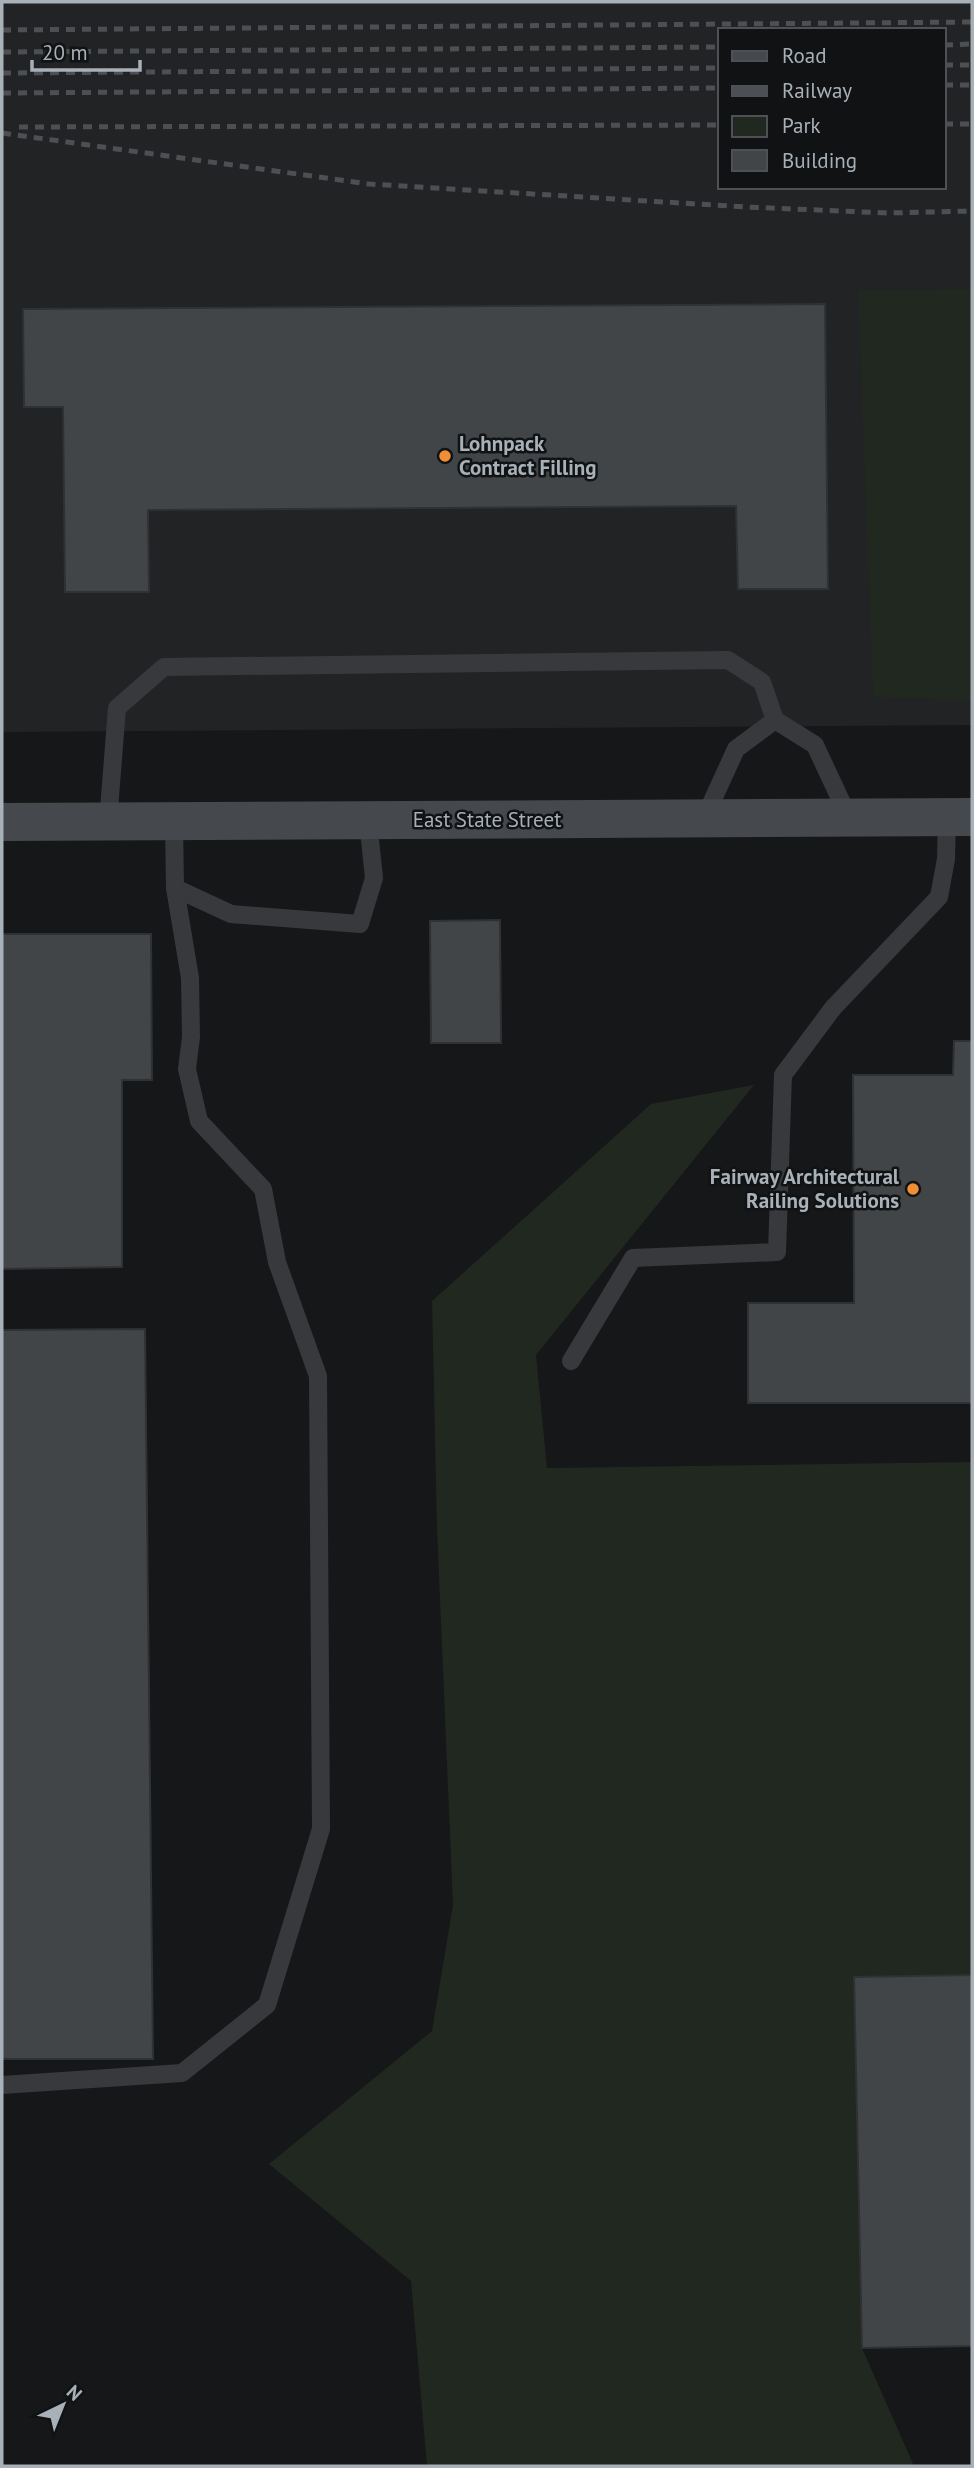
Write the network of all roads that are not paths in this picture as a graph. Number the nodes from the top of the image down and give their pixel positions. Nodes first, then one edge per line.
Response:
1 (775, 720) junction
2 (960, 817) edge
3 (849, 818) junction
4 (704, 819) junction
5 (368, 821) junction
6 (2, 822) edge
7 (108, 822) junction
8 (174, 822) junction
9 (175, 888) junction
10 (571, 1361) dead end
11 (2, 2085) edge

1 - 3 lane
1 - 4 lane
1 - 7 lane
2 - 3 street, East State Street
2 - 10 lane
3 - 4 street, East State Street
4 - 5 street, East State Street
5 - 8 street, East State Street
5 - 9 lane
6 - 7 street, East State Street
7 - 8 street, East State Street
8 - 9 lane
9 - 11 lane

